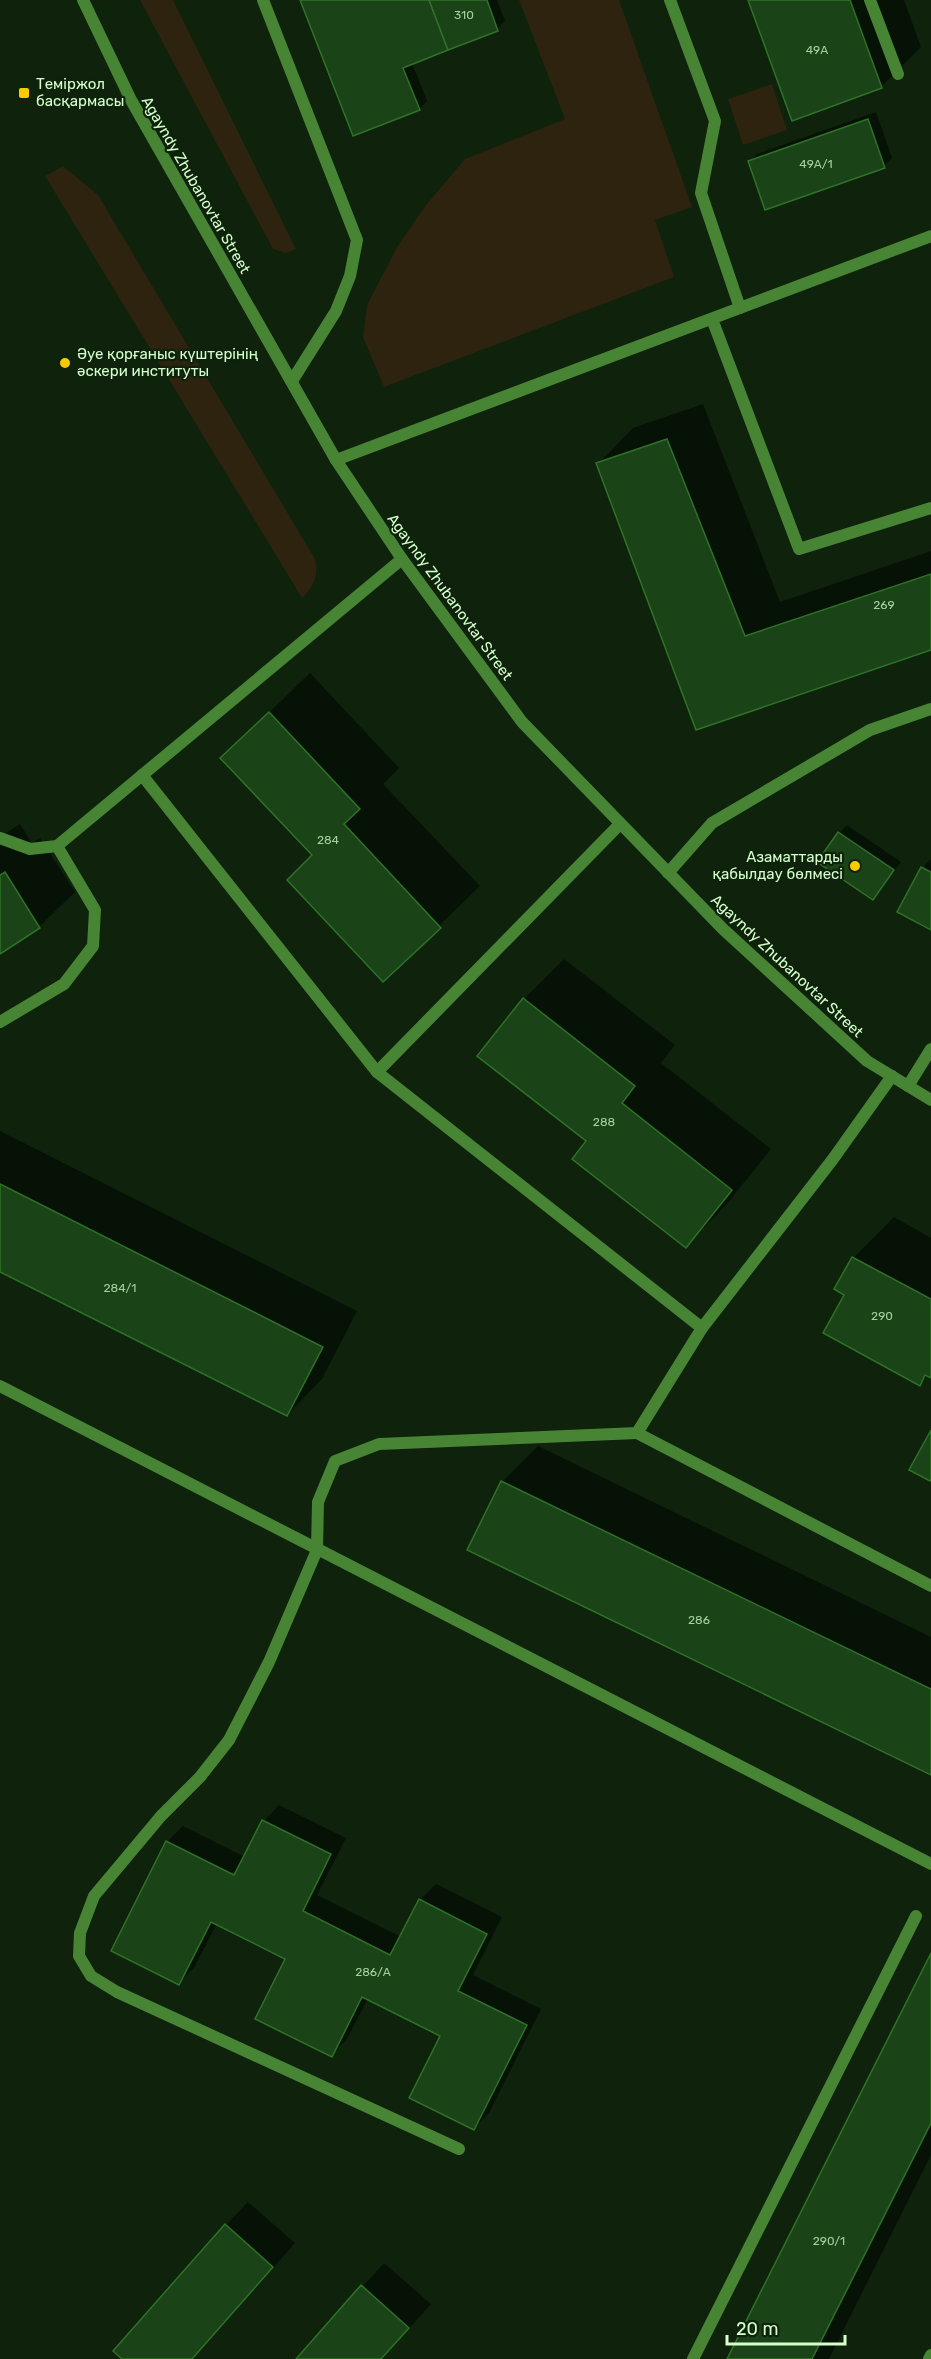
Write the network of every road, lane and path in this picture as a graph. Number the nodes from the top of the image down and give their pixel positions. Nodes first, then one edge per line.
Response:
1 (83, 0) edge
2 (263, 0) edge
3 (670, 0) edge
4 (870, 0) edge
5 (898, 74) dead end
6 (931, 236) edge
7 (740, 308) junction
8 (712, 319) junction
9 (292, 381) junction
10 (336, 460) junction
11 (931, 508) edge
12 (402, 559) junction
13 (931, 709) edge
14 (142, 775) junction
15 (620, 824) junction
16 (0, 838) edge
17 (57, 846) junction
18 (668, 873) junction
19 (0, 1022) edge
20 (931, 1049) edge
21 (377, 1072) junction
22 (892, 1076) junction
23 (908, 1086) junction
24 (931, 1100) edge
25 (702, 1328) junction
26 (0, 1386) edge
27 (637, 1433) junction
28 (317, 1550) junction
29 (931, 1586) edge
30 (931, 1864) edge
31 (916, 1916) dead end
32 (459, 2149) dead end
33 (931, 2355) edge
34 (693, 2359) edge
35 (929, 2359) edge

1 - 9 street, Agayndy Zhubanovtar Street
2 - 9 street
3 - 7 street
4 - 5 street
6 - 7 street
7 - 8 street
8 - 10 street
8 - 11 street
9 - 10 street, Agayndy Zhubanovtar Street
10 - 12 street, Agayndy Zhubanovtar Street
12 - 14 street
12 - 15 street, Agayndy Zhubanovtar Street
13 - 18 street
14 - 17 street
14 - 21 street
15 - 18 street, Agayndy Zhubanovtar Street
15 - 21 street
16 - 17 street
17 - 19 street
18 - 22 street, Agayndy Zhubanovtar Street
20 - 23 street
21 - 25 street
22 - 23 street, Agayndy Zhubanovtar Street
22 - 25 street
23 - 24 street, Agayndy Zhubanovtar Street
25 - 27 street
26 - 28 street
27 - 28 street
27 - 29 street
28 - 30 street
28 - 32 street
31 - 34 street
33 - 35 street

